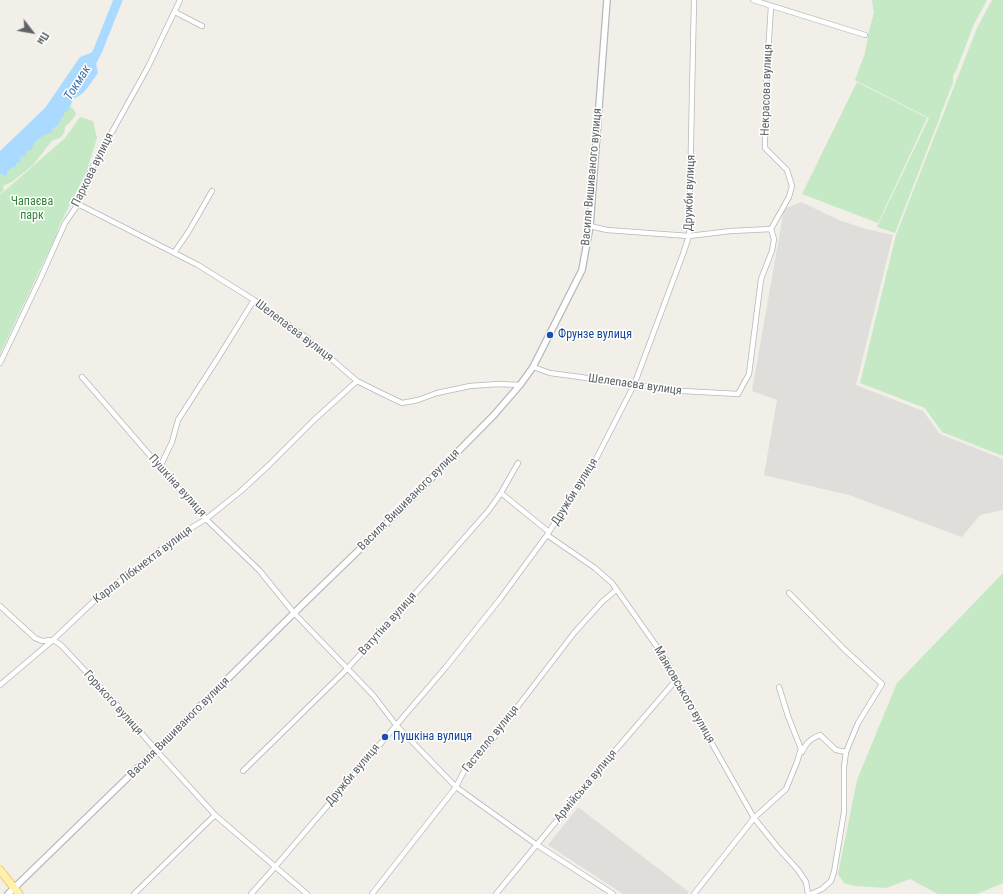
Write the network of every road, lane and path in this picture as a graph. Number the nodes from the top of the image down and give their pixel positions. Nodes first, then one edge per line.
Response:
1 (180, 0) edge
2 (607, 0) edge
3 (694, 0) edge
4 (753, 0) edge
5 (771, 6) junction
6 (175, 12) junction
7 (202, 26) dead end
8 (864, 35) dead end
9 (212, 192) dead end
10 (78, 204) junction
11 (590, 226) junction
12 (771, 229) junction
13 (688, 236) junction
14 (174, 253) junction
15 (254, 300) junction
16 (0, 363) edge
17 (533, 368) junction
18 (82, 377) dead end
19 (358, 380) junction
20 (520, 385) junction
21 (634, 385) junction
22 (518, 463) dead end
23 (160, 467) junction
24 (501, 493) junction
25 (206, 519) junction
26 (548, 533) junction
27 (616, 590) junction
28 (788, 593) dead end
29 (0, 606) edge
30 (294, 613) junction
31 (52, 640) junction
32 (347, 668) junction
33 (676, 680) junction
34 (0, 685) edge
35 (779, 687) dead end
36 (396, 725) junction
37 (156, 750) junction
38 (846, 752) junction
39 (797, 762) junction
40 (243, 772) dead end
41 (456, 787) junction
42 (215, 815) junction
43 (754, 818) junction
44 (537, 845) junction
45 (276, 867) junction
46 (0, 870) edge
47 (17, 891) edge
48 (8, 894) edge
49 (134, 894) edge
50 (251, 894) edge
51 (308, 894) edge
52 (372, 894) edge
53 (496, 894) edge
54 (613, 894) edge
55 (694, 894) edge
56 (810, 894) edge

1 - 6 street, Паркова вулиця
2 - 11 street, Василя Вишиваного вулиця
3 - 13 street, Дружби вулиця
4 - 5 street
5 - 8 street
5 - 12 street, Некрасова вулиця
6 - 7 street
6 - 10 street, Паркова вулиця
9 - 14 street
10 - 14 street, Шелепаєва вулиця
10 - 16 street, Паркова вулиця
11 - 13 street
11 - 17 street, Василя Вишиваного вулиця
12 - 13 street
12 - 21 street, Шелепаєва вулиця
13 - 21 street, Дружби вулиця
14 - 15 street, Шелепаєва вулиця
15 - 19 street, Шелепаєва вулиця
15 - 23 street
17 - 20 street, Василя Вишиваного вулиця
17 - 21 street, Шелепаєва вулиця
18 - 23 street, Пушкіна вулиця
19 - 20 street, Шелепаєва вулиця
19 - 25 street, Карла Лібкнехта вулиця
20 - 30 street, Василя Вишиваного вулиця
21 - 26 street, Дружби вулиця
22 - 24 street, Ватутіна вулиця
23 - 25 street, Пушкіна вулиця
24 - 26 street, Маяковського вулиця
24 - 32 street, Ватутіна вулиця
25 - 30 street, Пушкіна вулиця
25 - 31 street, Карла Лібкнехта вулиця
26 - 27 street, Маяковського вулиця
26 - 36 street, Дружби вулиця
27 - 33 street, Маяковського вулиця
27 - 41 street, Гастелло вулиця
28 - 38 street, Маяковського вулиця
29 - 31 street, Горького вулиця
30 - 32 street, Пушкіна вулиця
30 - 37 street, Василя Вишиваного вулиця
31 - 34 street, Карла Лібкнехта вулиця
31 - 37 street, Горького вулиця
32 - 36 street, Пушкіна вулиця
32 - 40 street, Ватутіна вулиця
33 - 43 street, Маяковського вулиця
33 - 44 street, Армійська вулиця
35 - 39 street
36 - 41 street, Пушкіна вулиця
36 - 45 street, Дружби вулиця
37 - 42 street, Горького вулиця
37 - 47 street, Василя Вишиваного вулиця
38 - 39 street
38 - 56 street, Маяковського вулиця
39 - 43 street
41 - 44 street, Пушкіна вулиця
41 - 52 street, Гастелло вулиця
42 - 45 street, Горького вулиця
42 - 49 street
43 - 55 street
43 - 56 street, Маяковського вулиця
44 - 53 street, Армійська вулиця
44 - 54 street, Пушкіна вулиця
45 - 50 street, Дружби вулиця
45 - 51 street, Горького вулиця
46 - 47 main road
47 - 48 street, Василя Вишиваного вулиця

